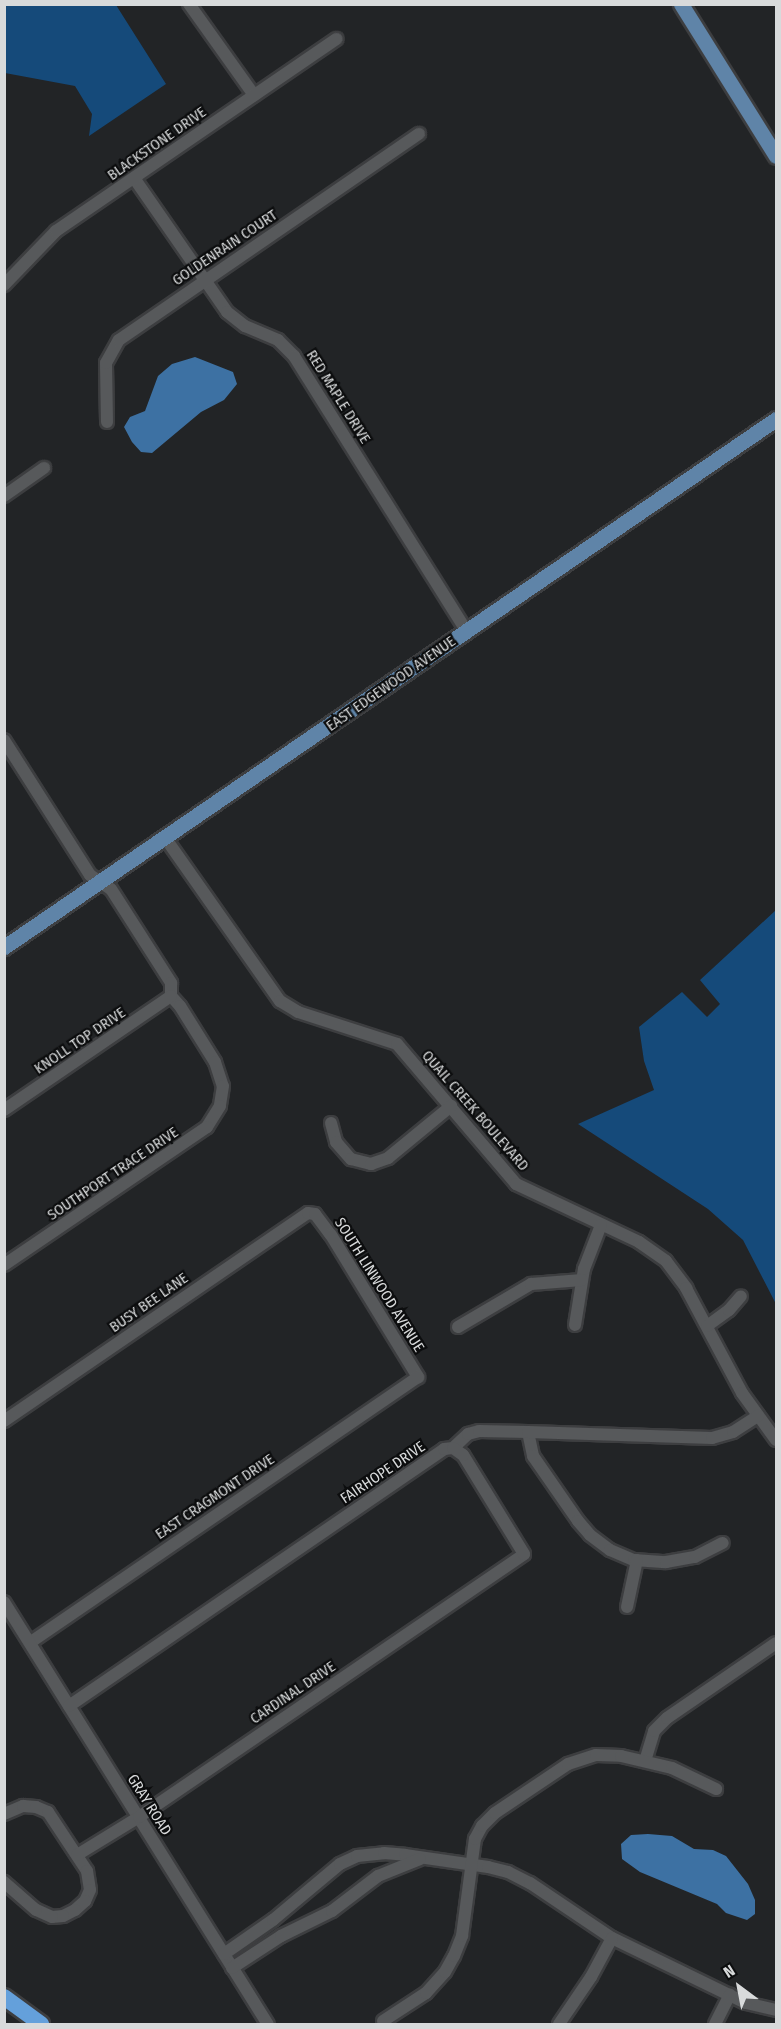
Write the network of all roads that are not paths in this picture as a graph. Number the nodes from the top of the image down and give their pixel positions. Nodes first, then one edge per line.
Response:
1 (681, 4) edge
2 (190, 5) edge
3 (336, 39) dead end
4 (254, 95) junction
5 (419, 134) dead end
6 (777, 156) edge
7 (134, 178) junction
8 (204, 280) junction
9 (4, 285) edge
10 (777, 419) edge
11 (107, 422) dead end
12 (44, 468) dead end
13 (4, 496) edge
14 (467, 632) junction
15 (4, 740) edge
16 (166, 839) junction
17 (101, 883) junction
18 (4, 948) edge
19 (171, 996) junction
20 (451, 1106) junction
21 (4, 1110) edge
22 (331, 1123) dead end
23 (311, 1213) joint
24 (601, 1225) junction
25 (4, 1265) edge
26 (582, 1280) junction
27 (741, 1296) dead end
28 (575, 1325) dead end
29 (707, 1326) junction
30 (458, 1327) dead end
31 (418, 1377) joint
32 (758, 1416) junction
33 (4, 1421) edge
34 (528, 1432) junction
35 (777, 1440) edge
36 (453, 1448) junction
37 (723, 1543) dead end
38 (637, 1560) junction
39 (4, 1602) edge
40 (627, 1607) dead end
41 (30, 1643) junction
42 (777, 1643) edge
43 (69, 1706) junction
44 (645, 1761) junction
45 (716, 1789) dead end
46 (4, 1814) edge
47 (138, 1817) junction
48 (77, 1856) junction
49 (421, 1858) junction
50 (471, 1865) junction
51 (4, 1882) edge
52 (612, 1938) junction
53 (224, 1954) junction
54 (232, 1968) junction
55 (730, 1995) junction
56 (4, 1997) edge
57 (777, 2010) edge
58 (382, 2024) edge
59 (41, 2025) edge
60 (268, 2025) edge
61 (559, 2025) edge
62 (715, 2025) edge

1 - 6 main road
2 - 4 street
3 - 4 street, BLACKSTONE DRIVE
4 - 7 street, BLACKSTONE DRIVE
5 - 8 street, GOLDENRAIN COURT
7 - 8 street, RED MAPLE DRIVE
7 - 9 street, BLACKSTONE DRIVE
8 - 11 street, GOLDENRAIN COURT
8 - 14 street, RED MAPLE DRIVE
10 - 14 main road, EAST EDGEWOOD AVENUE
12 - 13 street
14 - 16 main road, EAST EDGEWOOD AVENUE
15 - 17 street
16 - 17 main road, EAST EDGEWOOD AVENUE
16 - 20 street, QUAIL CREEK BOULEVARD
17 - 18 main road, EAST EDGEWOOD AVENUE
17 - 19 street
19 - 21 street, KNOLL TOP DRIVE
19 - 25 street, SOUTHPORT TRACE DRIVE
20 - 22 street
20 - 24 street, QUAIL CREEK BOULEVARD
23 - 31 street, SOUTH LINWOOD AVENUE
23 - 33 street, BUSY BEE LANE
24 - 26 street
24 - 29 street, QUAIL CREEK BOULEVARD
26 - 28 street
26 - 30 street
27 - 29 street
29 - 32 street, QUAIL CREEK BOULEVARD
31 - 41 street, EAST CRAGMONT DRIVE
32 - 34 street, FAIRHOPE DRIVE
32 - 35 street, QUAIL CREEK BOULEVARD
34 - 36 street, FAIRHOPE DRIVE
34 - 38 street
36 - 43 street, FAIRHOPE DRIVE
36 - 47 street, CARDINAL DRIVE
37 - 38 street
38 - 40 street
39 - 41 street, GRAY ROAD
41 - 43 street, GRAY ROAD
42 - 44 street
43 - 47 street, GRAY ROAD
44 - 45 street
44 - 50 street
46 - 48 street
47 - 48 street, CARDINAL DRIVE
47 - 53 street, GRAY ROAD
48 - 51 street
49 - 50 street
49 - 53 street
49 - 54 street
50 - 52 street
50 - 58 street
52 - 55 street
52 - 61 street
53 - 54 street, GRAY ROAD
54 - 60 street, GRAY ROAD
55 - 57 street
55 - 62 street
56 - 59 highway

